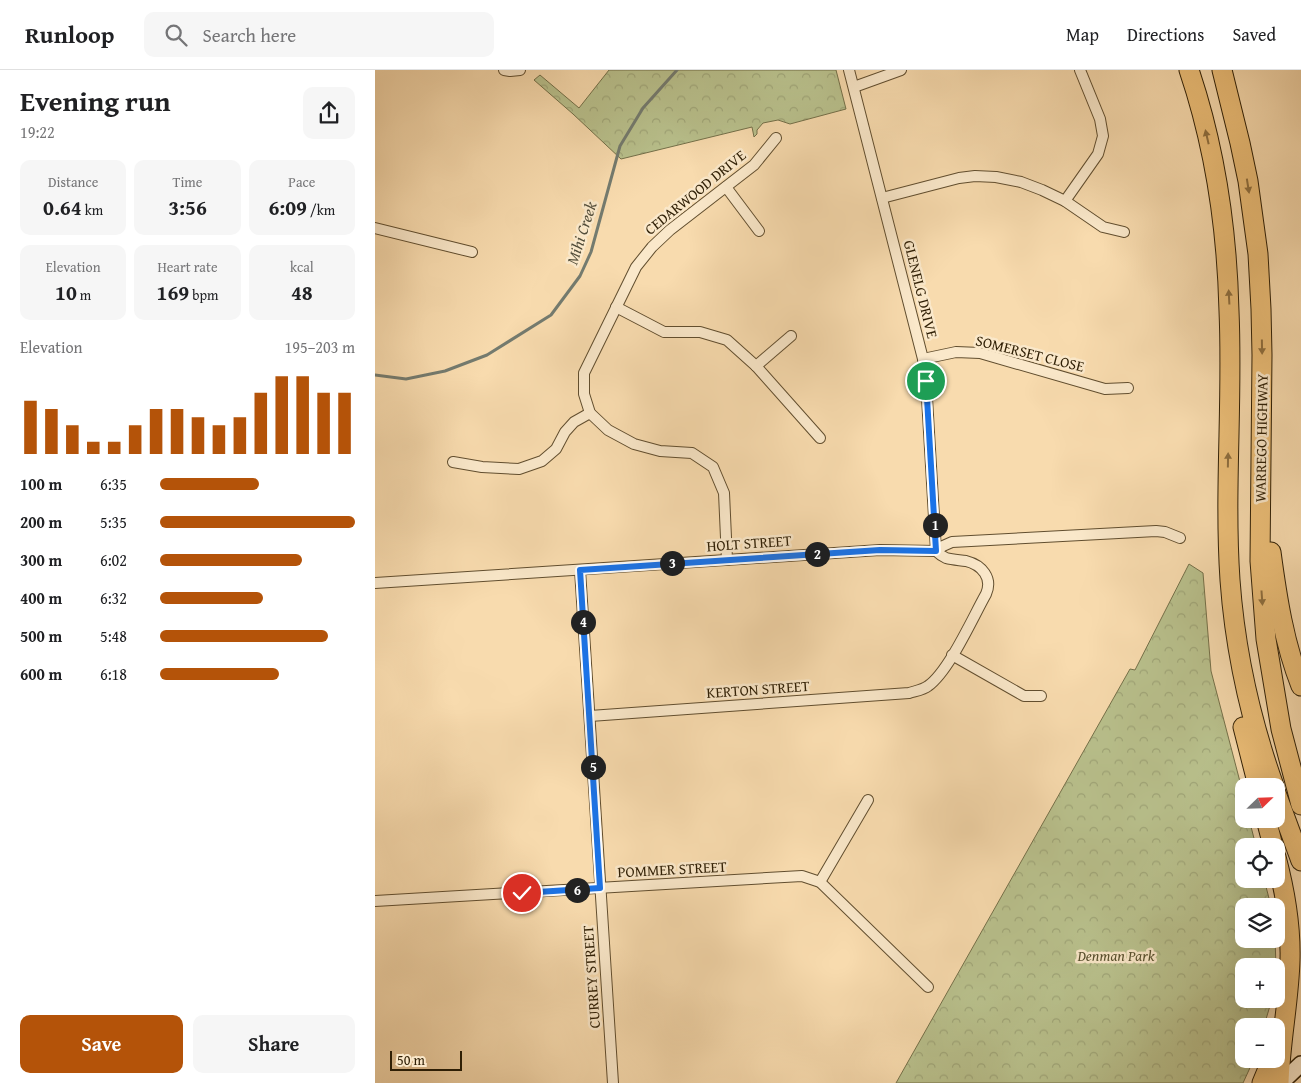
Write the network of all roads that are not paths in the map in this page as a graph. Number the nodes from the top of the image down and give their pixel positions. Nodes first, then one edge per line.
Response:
1 (505, 70) edge
2 (520, 70) edge
3 (849, 70) edge
4 (901, 70) edge
5 (1080, 70) edge
6 (1189, 70) edge
7 (1222, 70) edge
8 (854, 87) junction
9 (776, 138) dead end
10 (726, 187) junction
11 (882, 198) junction
12 (1065, 201) junction
13 (375, 228) edge
14 (759, 231) dead end
15 (1124, 232) dead end
16 (472, 252) dead end
17 (616, 307) junction
18 (791, 336) dead end
19 (923, 359) junction
20 (756, 366) junction
21 (1129, 388) dead end
22 (590, 413) junction
23 (821, 438) dead end
24 (453, 462) dead end
25 (1260, 497) junction
26 (1181, 538) dead end
27 (1229, 542) junction
28 (936, 551) junction
29 (727, 560) junction
30 (580, 570) junction
31 (375, 583) edge
32 (952, 655) junction
33 (1301, 686) edge
34 (1041, 696) dead end
35 (590, 716) junction
36 (1256, 778) edge
37 (1271, 778) edge
38 (868, 800) dead end
39 (1301, 806) edge
40 (1285, 817) edge
41 (1301, 861) edge
42 (819, 882) junction
43 (600, 888) junction
44 (1283, 888) edge
45 (375, 901) edge
46 (927, 986) dead end
47 (1283, 1018) edge
48 (1301, 1064) edge
49 (1268, 1068) edge
50 (1280, 1068) edge
51 (613, 1083) edge
52 (1262, 1083) edge
53 (1280, 1083) edge

1 - 2 street
3 - 8 street, GLENELG DRIVE
4 - 8 street
5 - 12 street
27 -> 6 highway
7 -> 25 highway, WARREGO HIGHWAY
8 - 11 street, GLENELG DRIVE
9 - 10 street, CEDARWOOD DRIVE
10 - 14 street
10 - 17 street, CEDARWOOD DRIVE
11 - 12 street
11 - 19 street, GLENELG DRIVE
12 - 15 street
13 - 16 street
17 - 20 street
17 - 22 street, CEDARWOOD DRIVE
18 - 20 street
19 - 21 street, SOMERSET CLOSE
19 - 28 street, GLENELG DRIVE
20 - 23 street
22 - 24 street
22 - 29 street
25 - 33 highway
25 -> 39 highway, WARREGO HIGHWAY
26 - 28 street, HOLT STREET
27 - 36 highway
27 - 37 highway
28 - 29 street, HOLT STREET
28 - 32 street
29 - 30 street, HOLT STREET
30 - 31 street, HOLT STREET
30 - 35 street, CURREY STREET
32 - 34 street
32 - 35 street, KERTON STREET
35 - 43 street, CURREY STREET
38 - 42 street
40 - 41 highway
42 - 43 street, POMMER STREET
42 - 46 street
43 - 45 street, POMMER STREET
43 - 51 street, CURREY STREET
44 - 47 highway
48 - 53 main road
49 - 52 highway
50 - 53 highway

